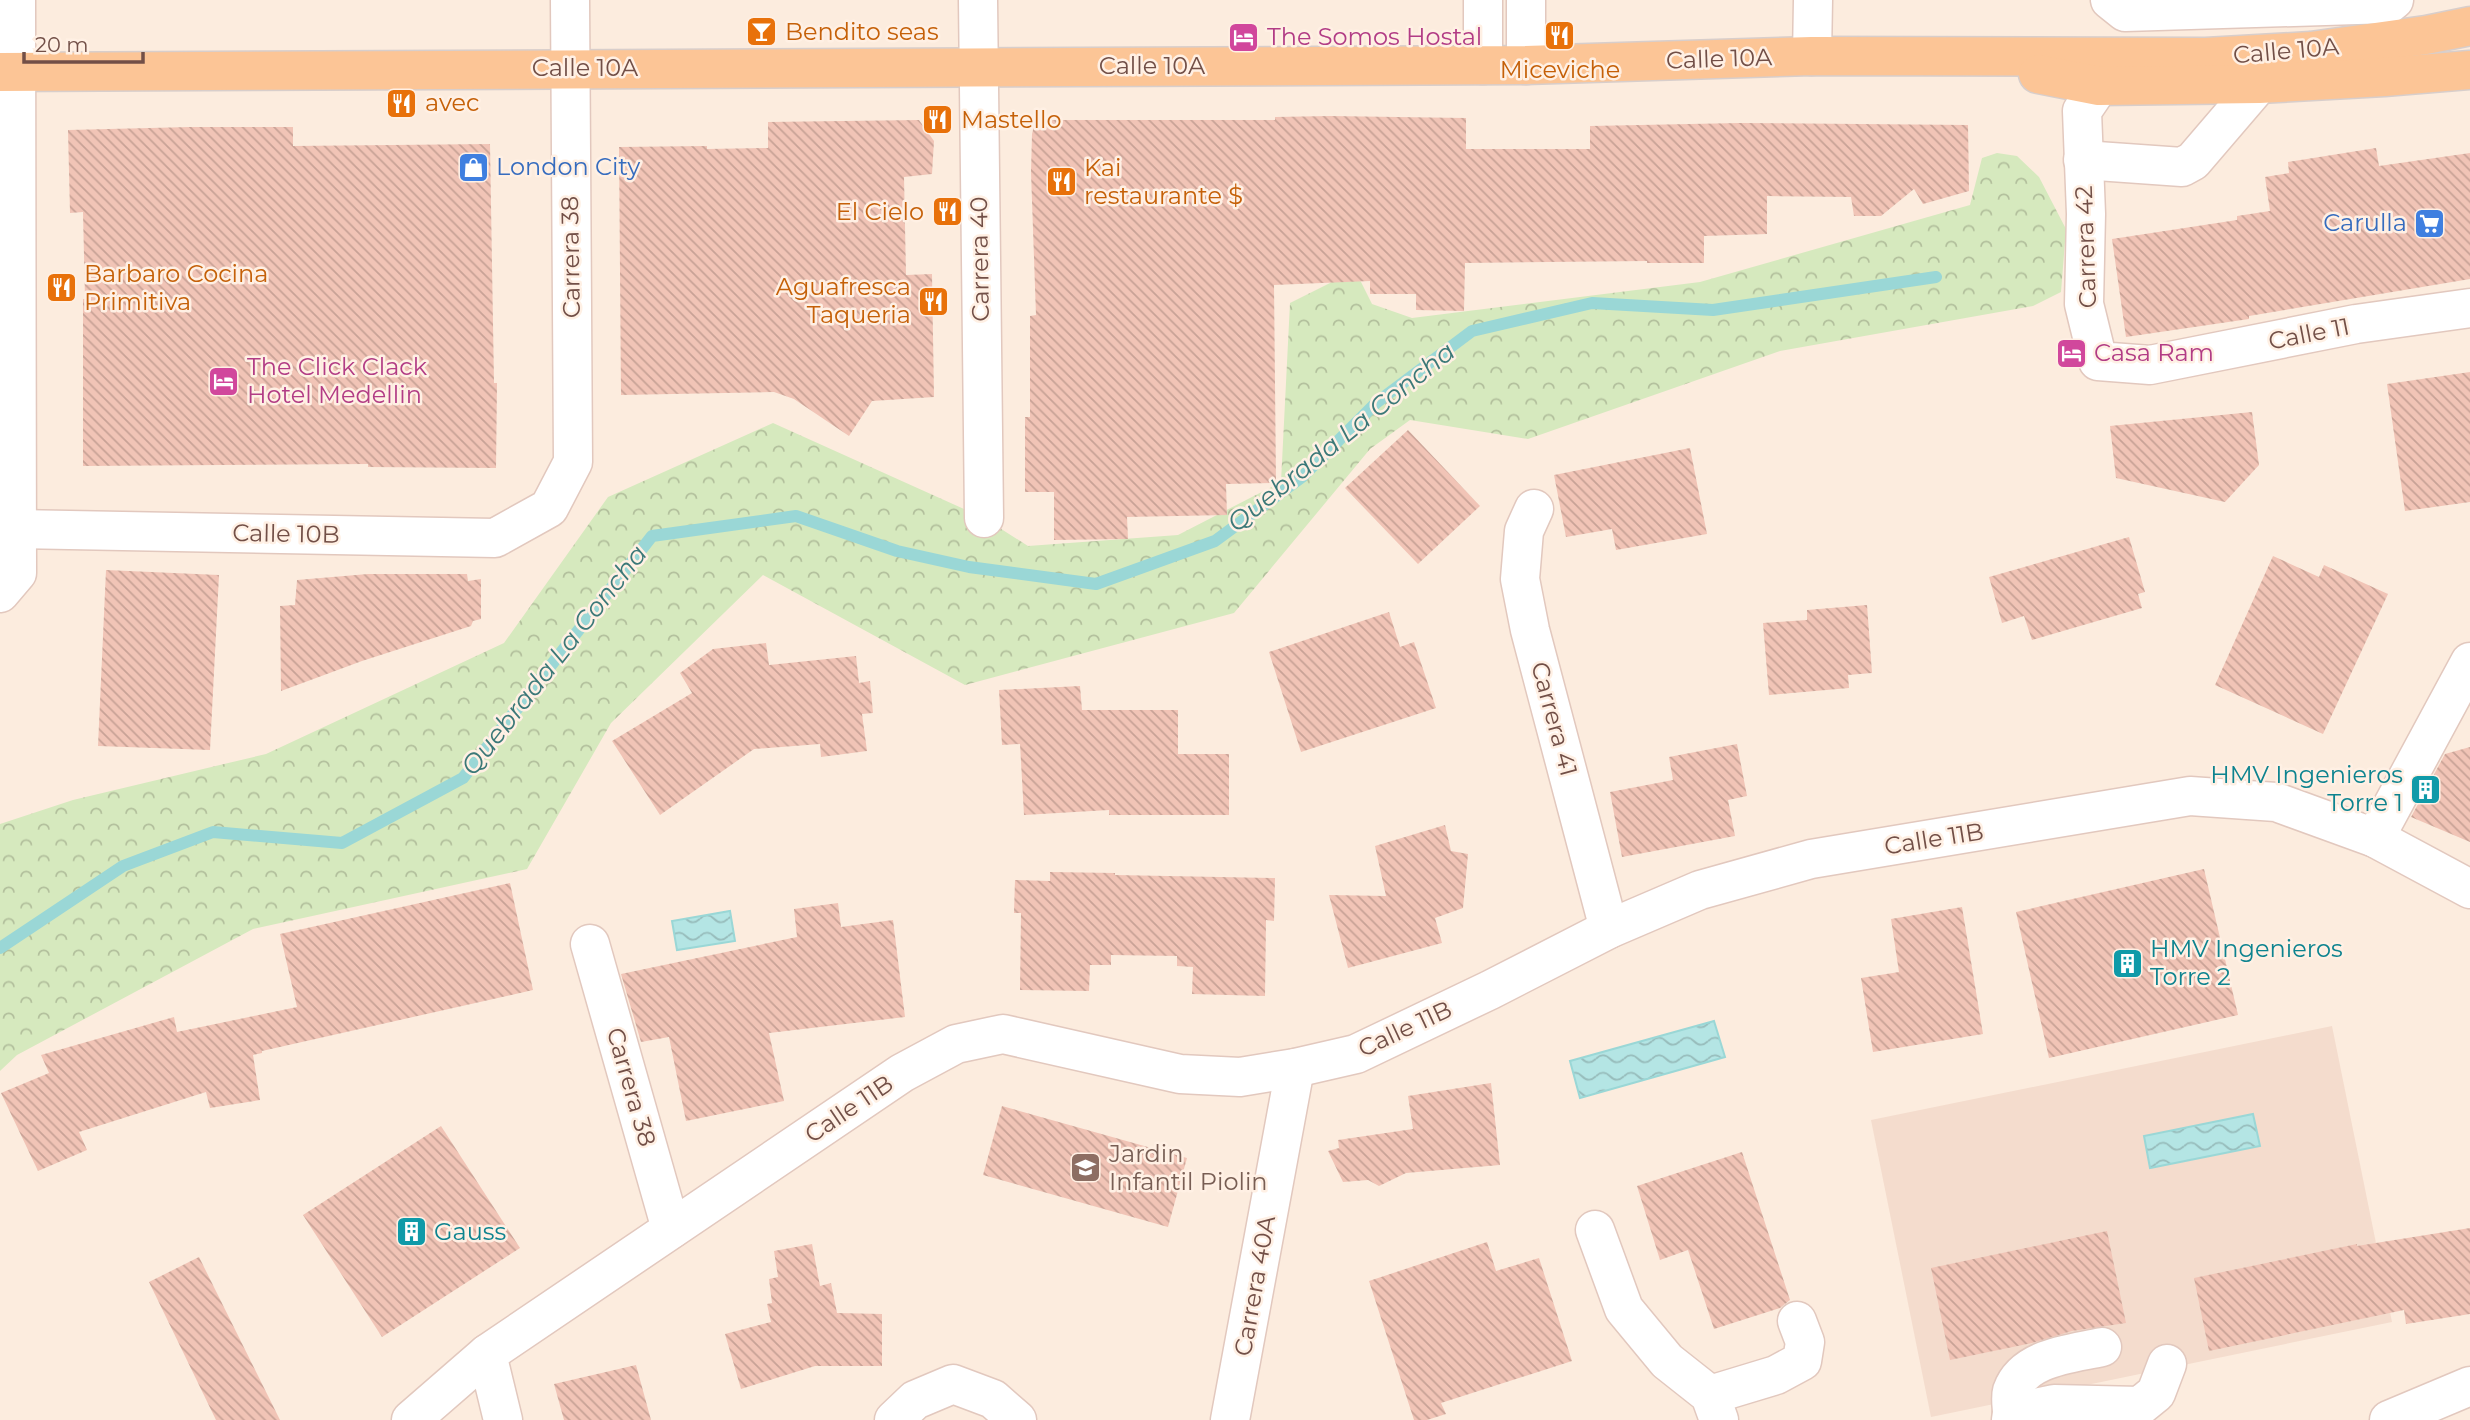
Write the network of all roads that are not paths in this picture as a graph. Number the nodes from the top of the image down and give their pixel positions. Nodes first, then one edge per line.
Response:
1 (16, 0) edge
2 (570, 0) edge
3 (978, 0) edge
4 (1483, 0) edge
5 (1526, 0) edge
6 (1813, 0) edge
7 (2110, 0) edge
8 (2394, 0) edge
9 (2470, 26) edge
10 (1812, 56) junction
11 (1958, 58) junction
12 (1483, 65) junction
13 (1526, 65) junction
14 (978, 66) junction
15 (569, 68) junction
16 (2470, 70) edge
17 (8, 72) edge
18 (2259, 84) junction
19 (2099, 86) junction
20 (2083, 160) junction
21 (2470, 308) edge
22 (2150, 365) joint
23 (549, 508) joint
24 (1534, 509) dead end
25 (984, 518) dead end
26 (16, 529) junction
27 (0, 593) edge
28 (2470, 662) edge
29 (2375, 838) junction
30 (2470, 889) edge
31 (1609, 929) junction
32 (590, 944) dead end
33 (1295, 1069) junction
34 (671, 1229) junction
35 (1595, 1230) dead end
36 (1797, 1321) dead end
37 (2102, 1347) dead end
38 (487, 1354) junction
39 (2168, 1364) dead end
40 (2470, 1386) edge
41 (1714, 1408) edge
42 (2011, 1417) edge
43 (411, 1420) edge
44 (503, 1420) edge
45 (894, 1420) edge
46 (1017, 1420) edge
47 (1230, 1420) edge
48 (2389, 1420) edge

1 - 17 street
2 - 15 street, Carrera 38
3 - 14 street, Carrera 40
4 - 12 street
5 - 13 street
6 - 10 street
7 - 8 street, Calle 10A
9 - 11 main road, Calle 10A
10 - 11 main road, Calle 10A
10 - 13 main road, Calle 10A
11 - 19 main road
12 - 13 main road, Calle 10A
12 - 14 main road, Calle 10A
14 - 15 main road, Calle 10A
14 - 25 street, Carrera 40
15 - 17 main road, Calle 10A
15 - 23 street, Carrera 38
16 - 18 main road
17 - 26 street
18 - 19 main road
18 - 20 street
19 - 20 street, Carrera 42
20 - 22 street, Carrera 42
21 - 22 street, Calle 11
23 - 26 street, Calle 10B
24 - 31 street, Carrera 41
26 - 27 street
28 - 29 street
29 - 30 street, Calle 11B
29 - 31 street, Calle 11B
31 - 33 street, Calle 11B
32 - 34 street, Carrera 38
33 - 34 street, Calle 11B
33 - 47 street, Carrera 40A
34 - 38 street, Calle 11B
35 - 41 street
36 - 41 street
37 - 42 street
38 - 43 street, Calle 11B
38 - 44 street
39 - 42 street
40 - 48 street
45 - 46 street

